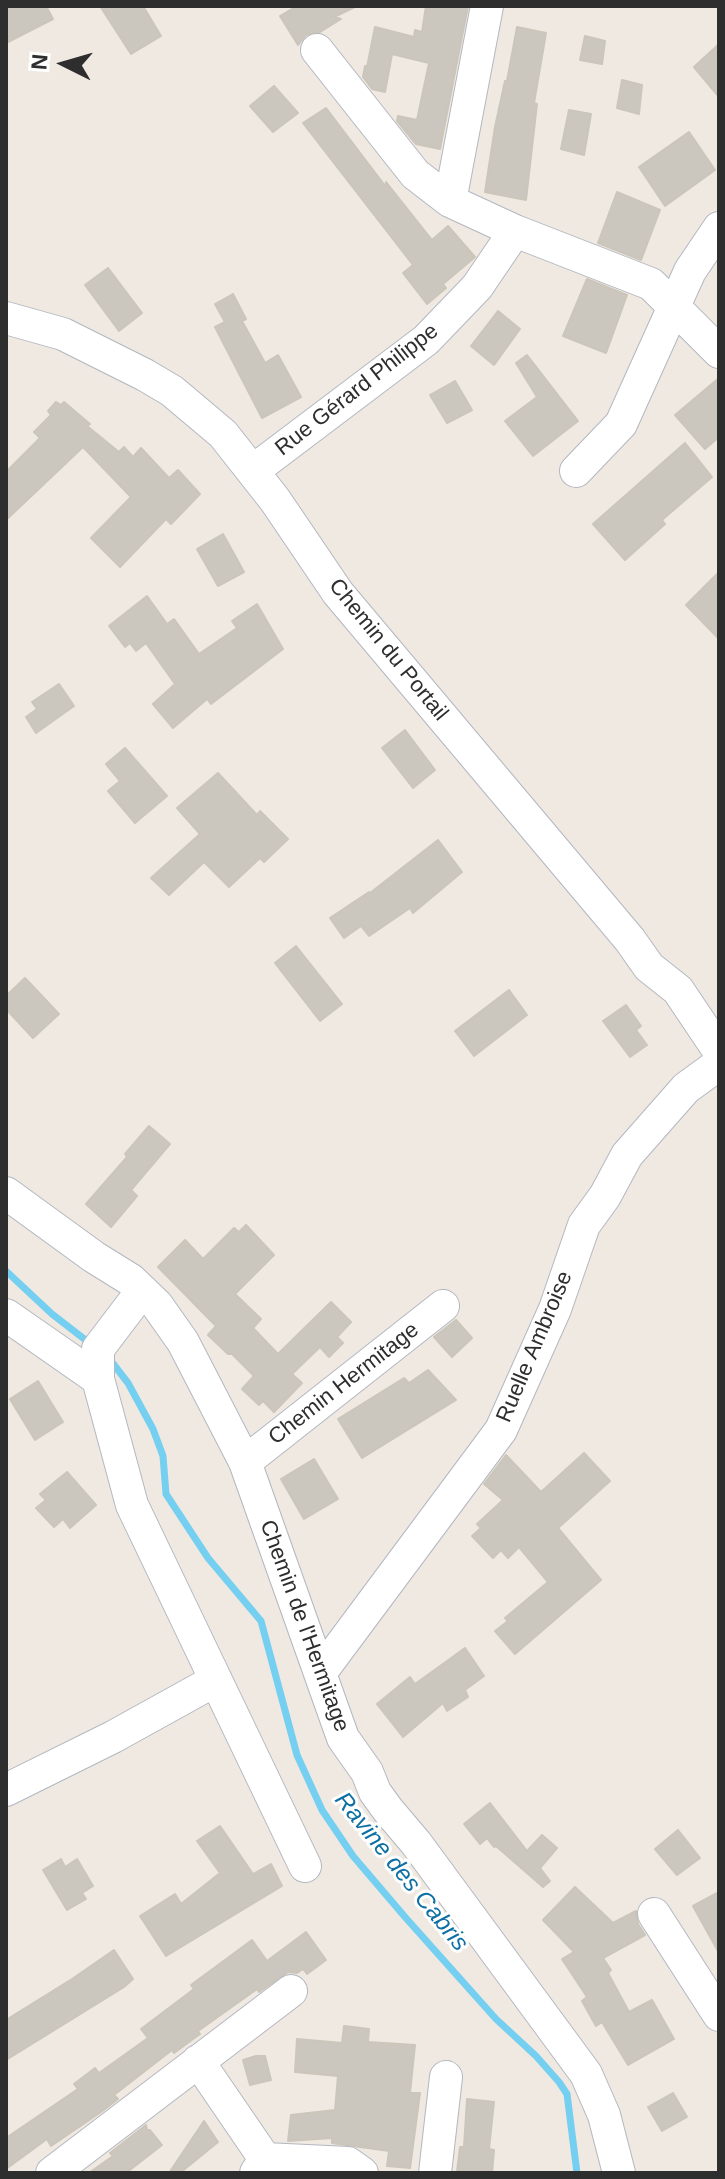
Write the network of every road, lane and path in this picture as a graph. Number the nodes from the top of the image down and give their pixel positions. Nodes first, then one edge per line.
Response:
1 (487, 6) edge
2 (317, 50) dead end
3 (450, 201) junction
4 (719, 228) edge
5 (515, 231) junction
6 (674, 306) junction
7 (6, 318) edge
8 (719, 352) edge
9 (254, 470) junction
10 (576, 471) dead end
11 (719, 1051) edge
12 (719, 1064) edge
13 (6, 1193) edge
14 (142, 1291) junction
15 (443, 1306) dead end
16 (6, 1315) edge
17 (98, 1379) junction
18 (245, 1462) junction
19 (321, 1672) junction
20 (216, 1680) junction
21 (6, 1790) edge
22 (305, 1866) dead end
23 (654, 1914) dead end
24 (291, 1991) dead end
25 (719, 2015) edge
26 (198, 2061) junction
27 (446, 2077) dead end
28 (261, 2166) edge
29 (52, 2173) edge
30 (362, 2173) edge
31 (435, 2173) edge
32 (619, 2173) edge

1 - 3 street
2 - 3 street
3 - 5 street
4 - 6 street
5 - 6 street
5 - 9 street, Rue Gérard Philippe
6 - 8 street
6 - 10 street
7 - 9 street, Chemin du Portail
9 - 11 street, Chemin du Portail
12 - 19 street, Ruelle Ambroise
13 - 14 street, Chemin de l'Hermitage
14 - 17 street
14 - 18 street, Chemin de l'Hermitage
15 - 18 street, Chemin Hermitage
16 - 17 street
17 - 20 street
18 - 19 street, Chemin de l'Hermitage
19 - 32 street, Chemin de l'Hermitage
20 - 21 street
20 - 22 street
23 - 25 street
24 - 26 street
26 - 28 street
26 - 29 street
27 - 31 street
28 - 30 street

